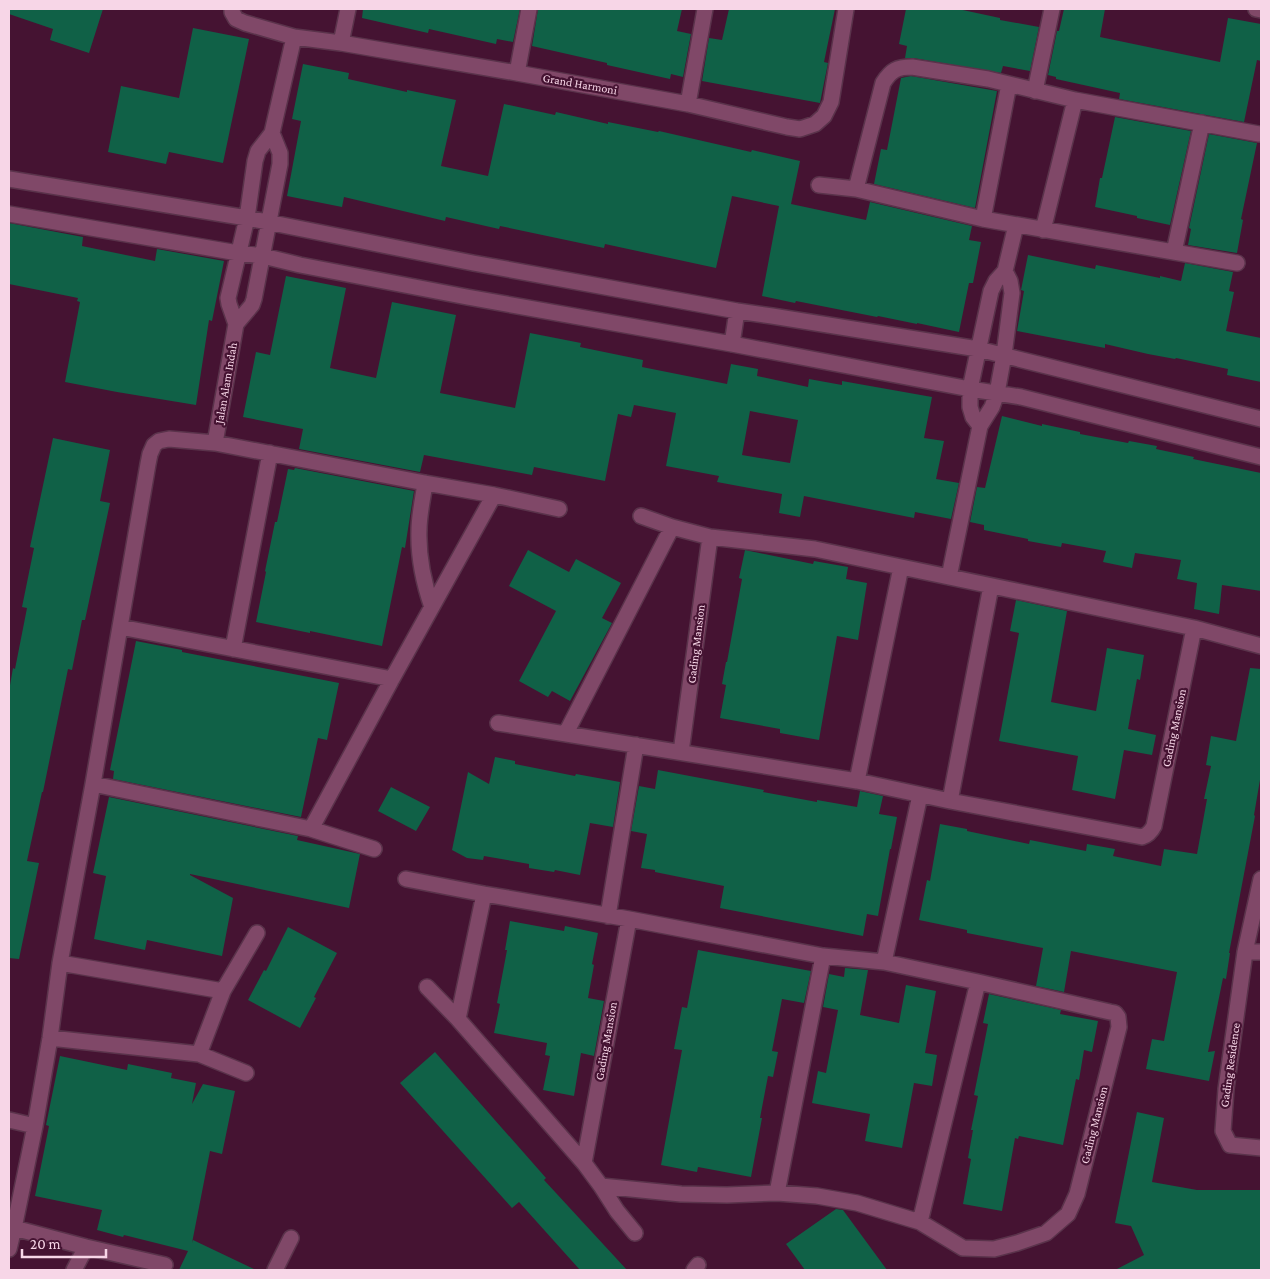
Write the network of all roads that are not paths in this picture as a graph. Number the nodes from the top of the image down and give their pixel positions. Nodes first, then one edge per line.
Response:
1 (232, 9) edge
2 (348, 9) edge
3 (529, 9) edge
4 (705, 9) edge
5 (846, 9) edge
6 (1052, 9) edge
7 (1256, 9) edge
8 (1261, 10) edge
9 (294, 37) junction
10 (341, 43) junction
11 (517, 73) junction
12 (1009, 84) junction
13 (1035, 91) junction
14 (1075, 100) junction
15 (688, 104) junction
16 (1202, 123) junction
17 (272, 133) junction
18 (1260, 134) dead end
19 (9, 179) edge
20 (819, 186) dead end
21 (856, 189) junction
22 (9, 214) edge
23 (247, 218) junction
24 (983, 219) junction
25 (269, 223) junction
26 (1016, 225) junction
27 (1043, 230) junction
28 (1174, 252) junction
29 (238, 253) junction
30 (263, 256) junction
31 (1237, 263) dead end
32 (1005, 271) junction
33 (737, 311) junction
34 (236, 324) junction
35 (732, 344) junction
36 (978, 349) junction
37 (1004, 354) junction
38 (970, 389) junction
39 (997, 393) junction
40 (1261, 419) edge
41 (980, 426) junction
42 (215, 442) junction
43 (270, 453) junction
44 (1261, 457) edge
45 (426, 483) junction
46 (494, 495) junction
47 (559, 508) dead end
48 (641, 516) dead end
49 (672, 527) junction
50 (710, 537) junction
51 (901, 567) junction
52 (948, 577) junction
53 (992, 586) junction
54 (432, 608) junction
55 (120, 627) junction
56 (1194, 628) junction
57 (1261, 646) edge
58 (233, 649) junction
59 (392, 679) junction
60 (498, 723) dead end
61 (566, 733) junction
62 (636, 745) junction
63 (682, 752) junction
64 (857, 781) junction
65 (93, 784) junction
66 (920, 795) junction
67 (950, 801) junction
68 (311, 829) junction
69 (374, 848) dead end
70 (406, 878) dead end
71 (1261, 879) edge
72 (484, 894) junction
73 (608, 916) junction
74 (629, 919) junction
75 (257, 933) dead end
76 (1245, 952) junction
77 (1261, 952) edge
78 (823, 956) junction
79 (884, 962) junction
80 (60, 963) junction
81 (978, 982) junction
82 (426, 987) dead end
83 (223, 991) junction
84 (458, 1019) junction
85 (50, 1038) junction
86 (199, 1054) junction
87 (246, 1073) dead end
88 (9, 1120) edge
89 (35, 1126) junction
90 (1261, 1148) edge
91 (584, 1163) junction
92 (601, 1186) junction
93 (777, 1194) junction
94 (920, 1222) junction
95 (14, 1228) junction
96 (635, 1233) dead end
97 (291, 1238) dead end
98 (86, 1247) junction
99 (9, 1248) edge
100 (165, 1265) dead end
101 (74, 1270) edge
102 (275, 1270) edge

1 - 9 street, Grand Harmoni
2 - 10 street
3 - 11 street
4 - 15 street
5 - 15 street, Grand Harmoni
6 - 13 street
7 - 8 street
9 - 10 street, Grand Harmoni
9 - 17 street
10 - 11 street, Grand Harmoni
11 - 15 street, Grand Harmoni
12 - 13 street
12 - 21 street
12 - 24 street
13 - 14 street
14 - 16 street
14 - 27 street
16 - 18 street
16 - 28 street
17 - 23 street
17 - 25 street
19 - 23 street
20 - 21 street
21 - 24 street
22 - 29 street
23 - 25 street
23 - 29 street
24 - 26 street
25 - 30 street
25 - 33 street
26 - 27 street
26 - 32 street
27 - 28 street
28 - 31 street
29 - 30 street
29 - 34 street
30 - 34 street
30 - 35 street
32 - 36 street
32 - 37 street
33 - 35 street
33 - 36 street
34 - 42 street, Jalan Alam Indah
35 - 38 street
36 - 37 street
36 - 38 street
37 - 39 street
37 - 40 street
38 - 39 street
38 - 41 street
39 - 41 street
39 - 44 street
41 - 52 street
42 - 43 street
42 - 55 street
43 - 45 street
43 - 58 street
45 - 46 street
45 - 54 street
46 - 47 street
46 - 54 street
48 - 49 street
49 - 50 street
49 - 61 street
50 - 51 street
50 - 63 street, Gading Mansion
51 - 52 street
51 - 64 street
52 - 53 street
53 - 56 street
53 - 67 street
54 - 59 street
55 - 58 street
55 - 65 street
56 - 57 street
56 - 67 street, Gading Mansion
58 - 59 street
59 - 68 street
60 - 61 street, Gading Mansion
61 - 62 street, Gading Mansion
62 - 63 street, Gading Mansion
62 - 73 street
63 - 64 street, Gading Mansion
64 - 66 street, Gading Mansion
65 - 68 street
65 - 80 street
66 - 67 street, Gading Mansion
66 - 79 street
68 - 69 street
70 - 72 street, Gading Mansion
71 - 76 street, Gading Residence
72 - 73 street, Gading Mansion
72 - 84 street
73 - 74 street, Gading Mansion
74 - 78 street, Gading Mansion
74 - 91 street, Gading Mansion
75 - 83 street
76 - 77 street
76 - 90 street, Gading Residence
78 - 79 street, Gading Mansion
78 - 93 street
79 - 81 street, Gading Mansion
80 - 83 street
80 - 85 street
81 - 94 street
81 - 94 street, Gading Mansion
82 - 84 street
83 - 86 street
84 - 91 street
85 - 86 street
85 - 89 street
86 - 87 street
88 - 89 street
89 - 95 street
91 - 92 street
92 - 93 street, Gading Mansion
92 - 96 street
93 - 94 street, Gading Mansion
95 - 98 street
95 - 99 street
97 - 102 street
98 - 100 street
98 - 101 street

